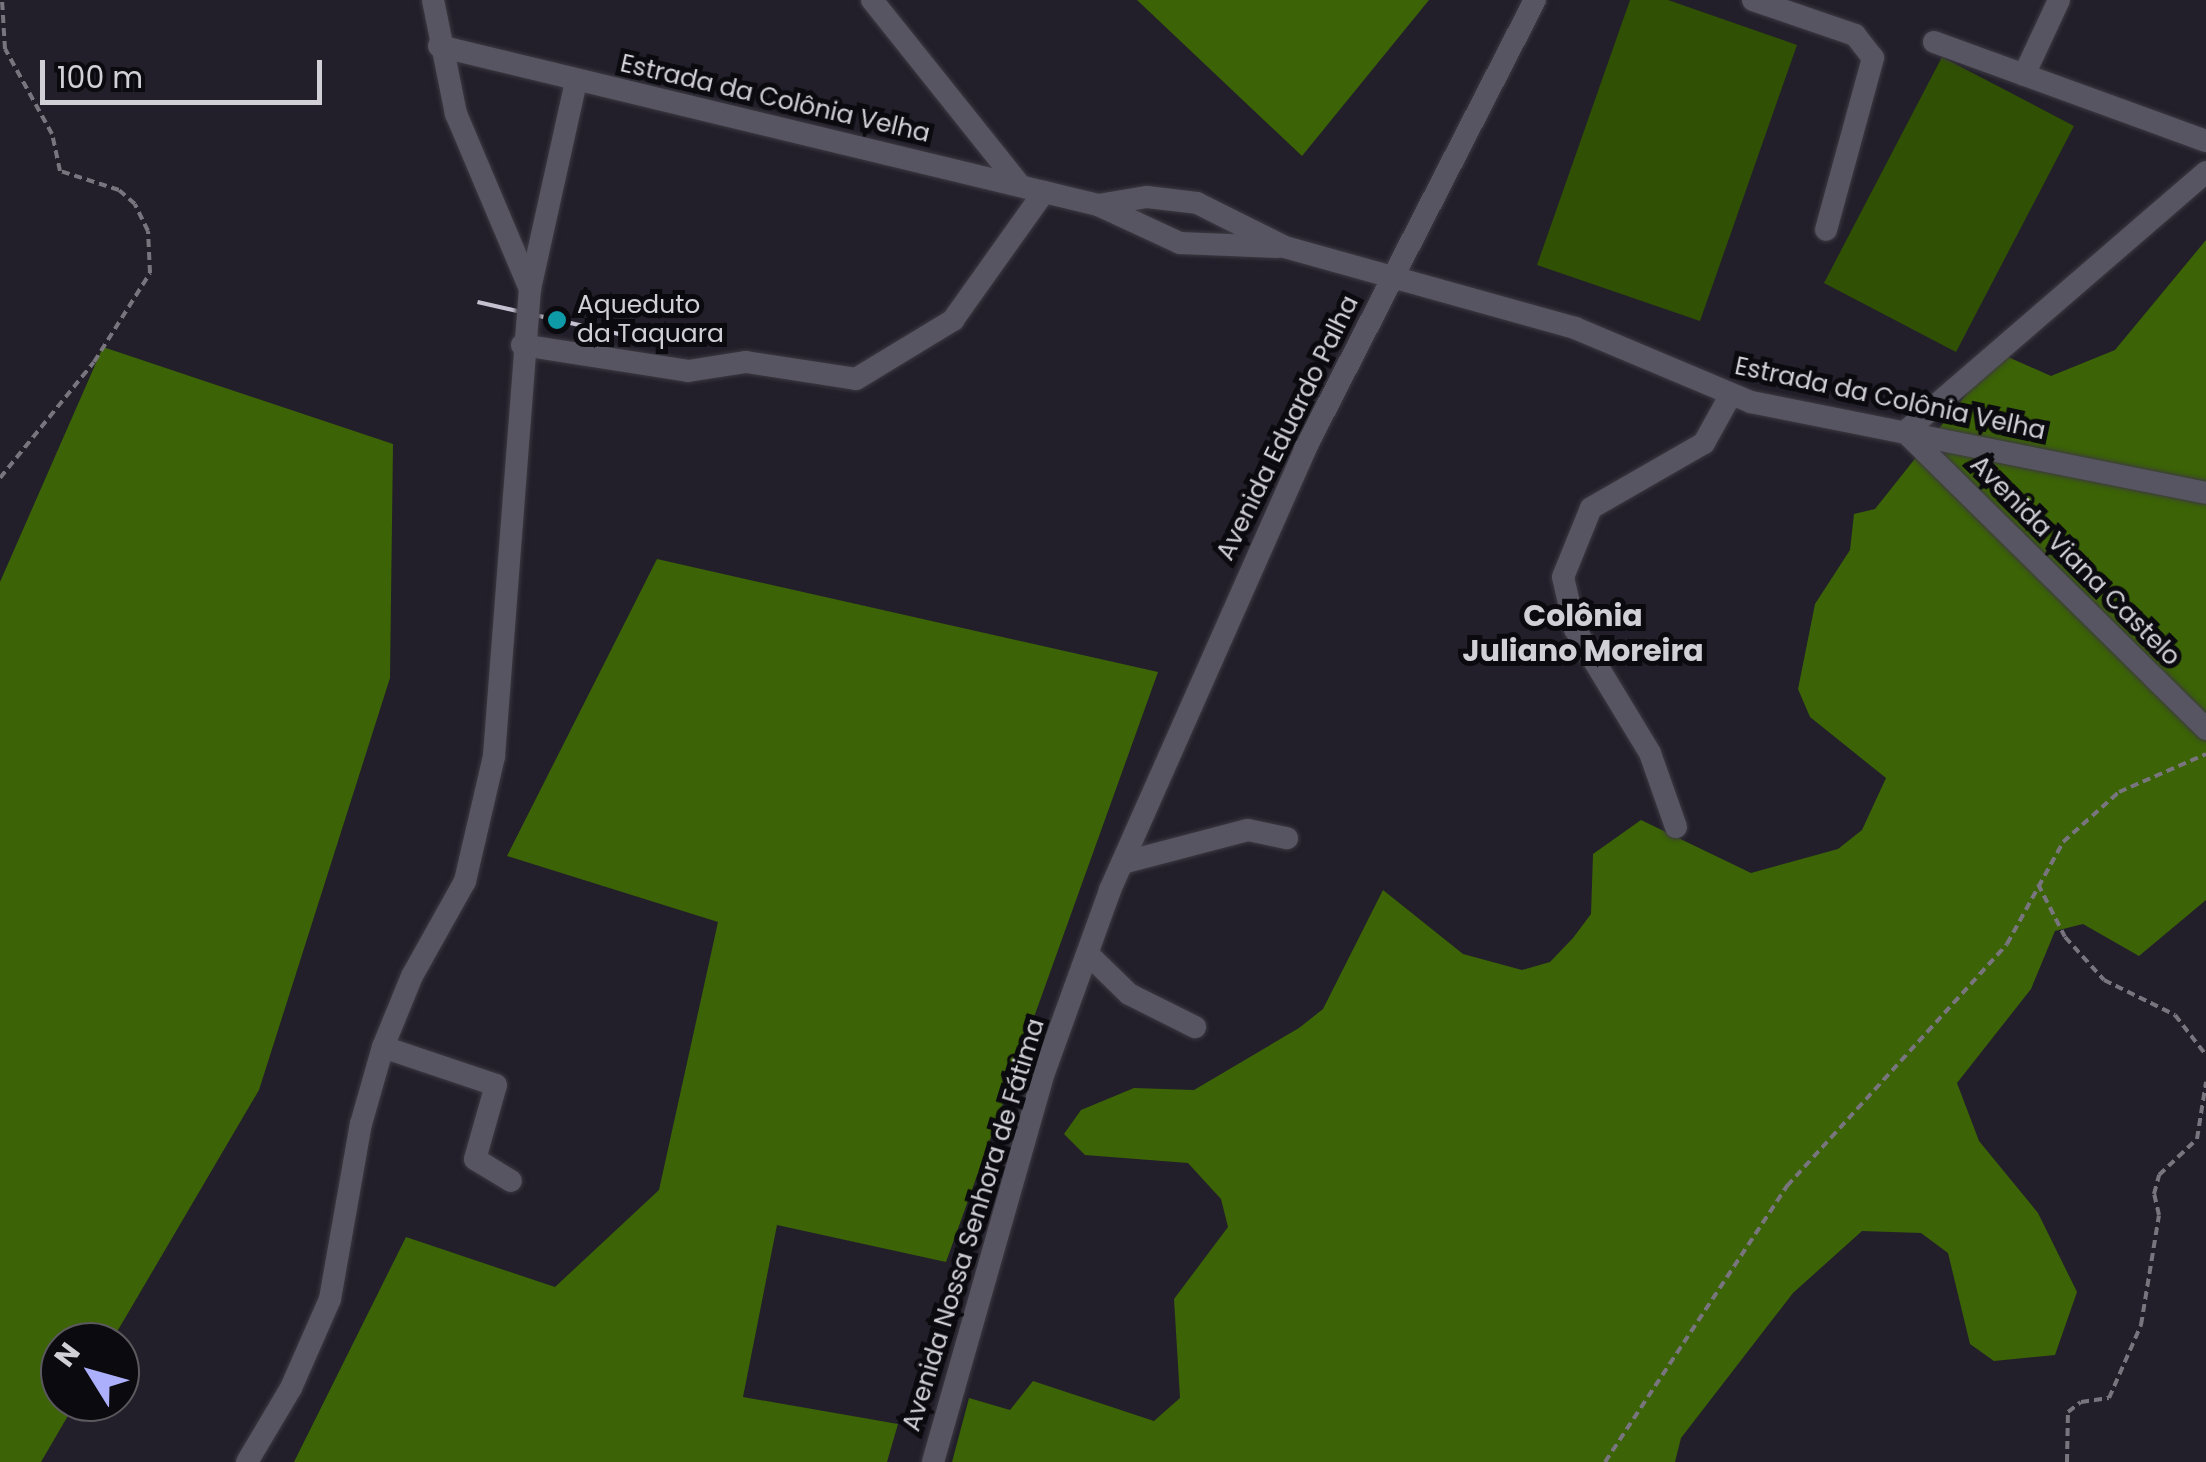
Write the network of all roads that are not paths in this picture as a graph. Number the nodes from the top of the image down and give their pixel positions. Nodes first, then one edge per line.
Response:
1 (433, 0) edge
2 (872, 0) edge
3 (1535, 0) edge
4 (1754, 0) edge
5 (2059, 0) edge
6 (1934, 42) dead end
7 (439, 46) junction
8 (2024, 75) junction
9 (576, 80) junction
10 (2206, 141) edge
11 (2206, 172) edge
12 (1019, 184) junction
13 (1044, 192) junction
14 (1098, 205) junction
15 (1826, 230) dead end
16 (1284, 247) junction
17 (1391, 276) junction
18 (530, 289) junction
19 (524, 335) junction
20 (1730, 396) junction
21 (1904, 432) junction
22 (2206, 493) edge
23 (2206, 729) edge
24 (1676, 827) dead end
25 (1287, 838) dead end
26 (1122, 863) junction
27 (1110, 890) joint
28 (1088, 954) junction
29 (1195, 1027) dead end
30 (384, 1048) junction
31 (511, 1181) dead end
32 (247, 1462) edge
33 (933, 1462) edge

1 - 7 street
2 - 12 street
3 - 17 street, Avenida Eduardo Palha
4 - 15 street
5 - 8 street
6 - 8 street
7 - 9 street, Estrada da Colônia Velha
7 - 18 street
8 - 10 street
9 - 12 street, Estrada da Colônia Velha
9 - 18 street
11 - 21 street
12 - 13 street, Estrada da Colônia Velha
13 - 14 street, Estrada da Colônia Velha
13 - 19 street
14 - 16 street, Estrada da Colônia Velha
14 - 16 street, Estrada da Colônia Velha
16 - 17 street, Estrada da Colônia Velha
17 - 20 street, Estrada da Colônia Velha
17 - 26 street, Avenida Eduardo Palha
18 - 19 street
19 - 30 street
20 - 21 street, Estrada da Colônia Velha
20 - 24 street
21 - 22 street, Estrada da Colônia Velha
21 - 23 street, Avenida Viana Castelo
25 - 26 street
26 - 27 street, Avenida Eduardo Palha
27 - 28 street, Avenida Nossa Senhora de Fátima
28 - 29 street
28 - 33 street, Avenida Nossa Senhora de Fátima
30 - 31 street
30 - 32 street

